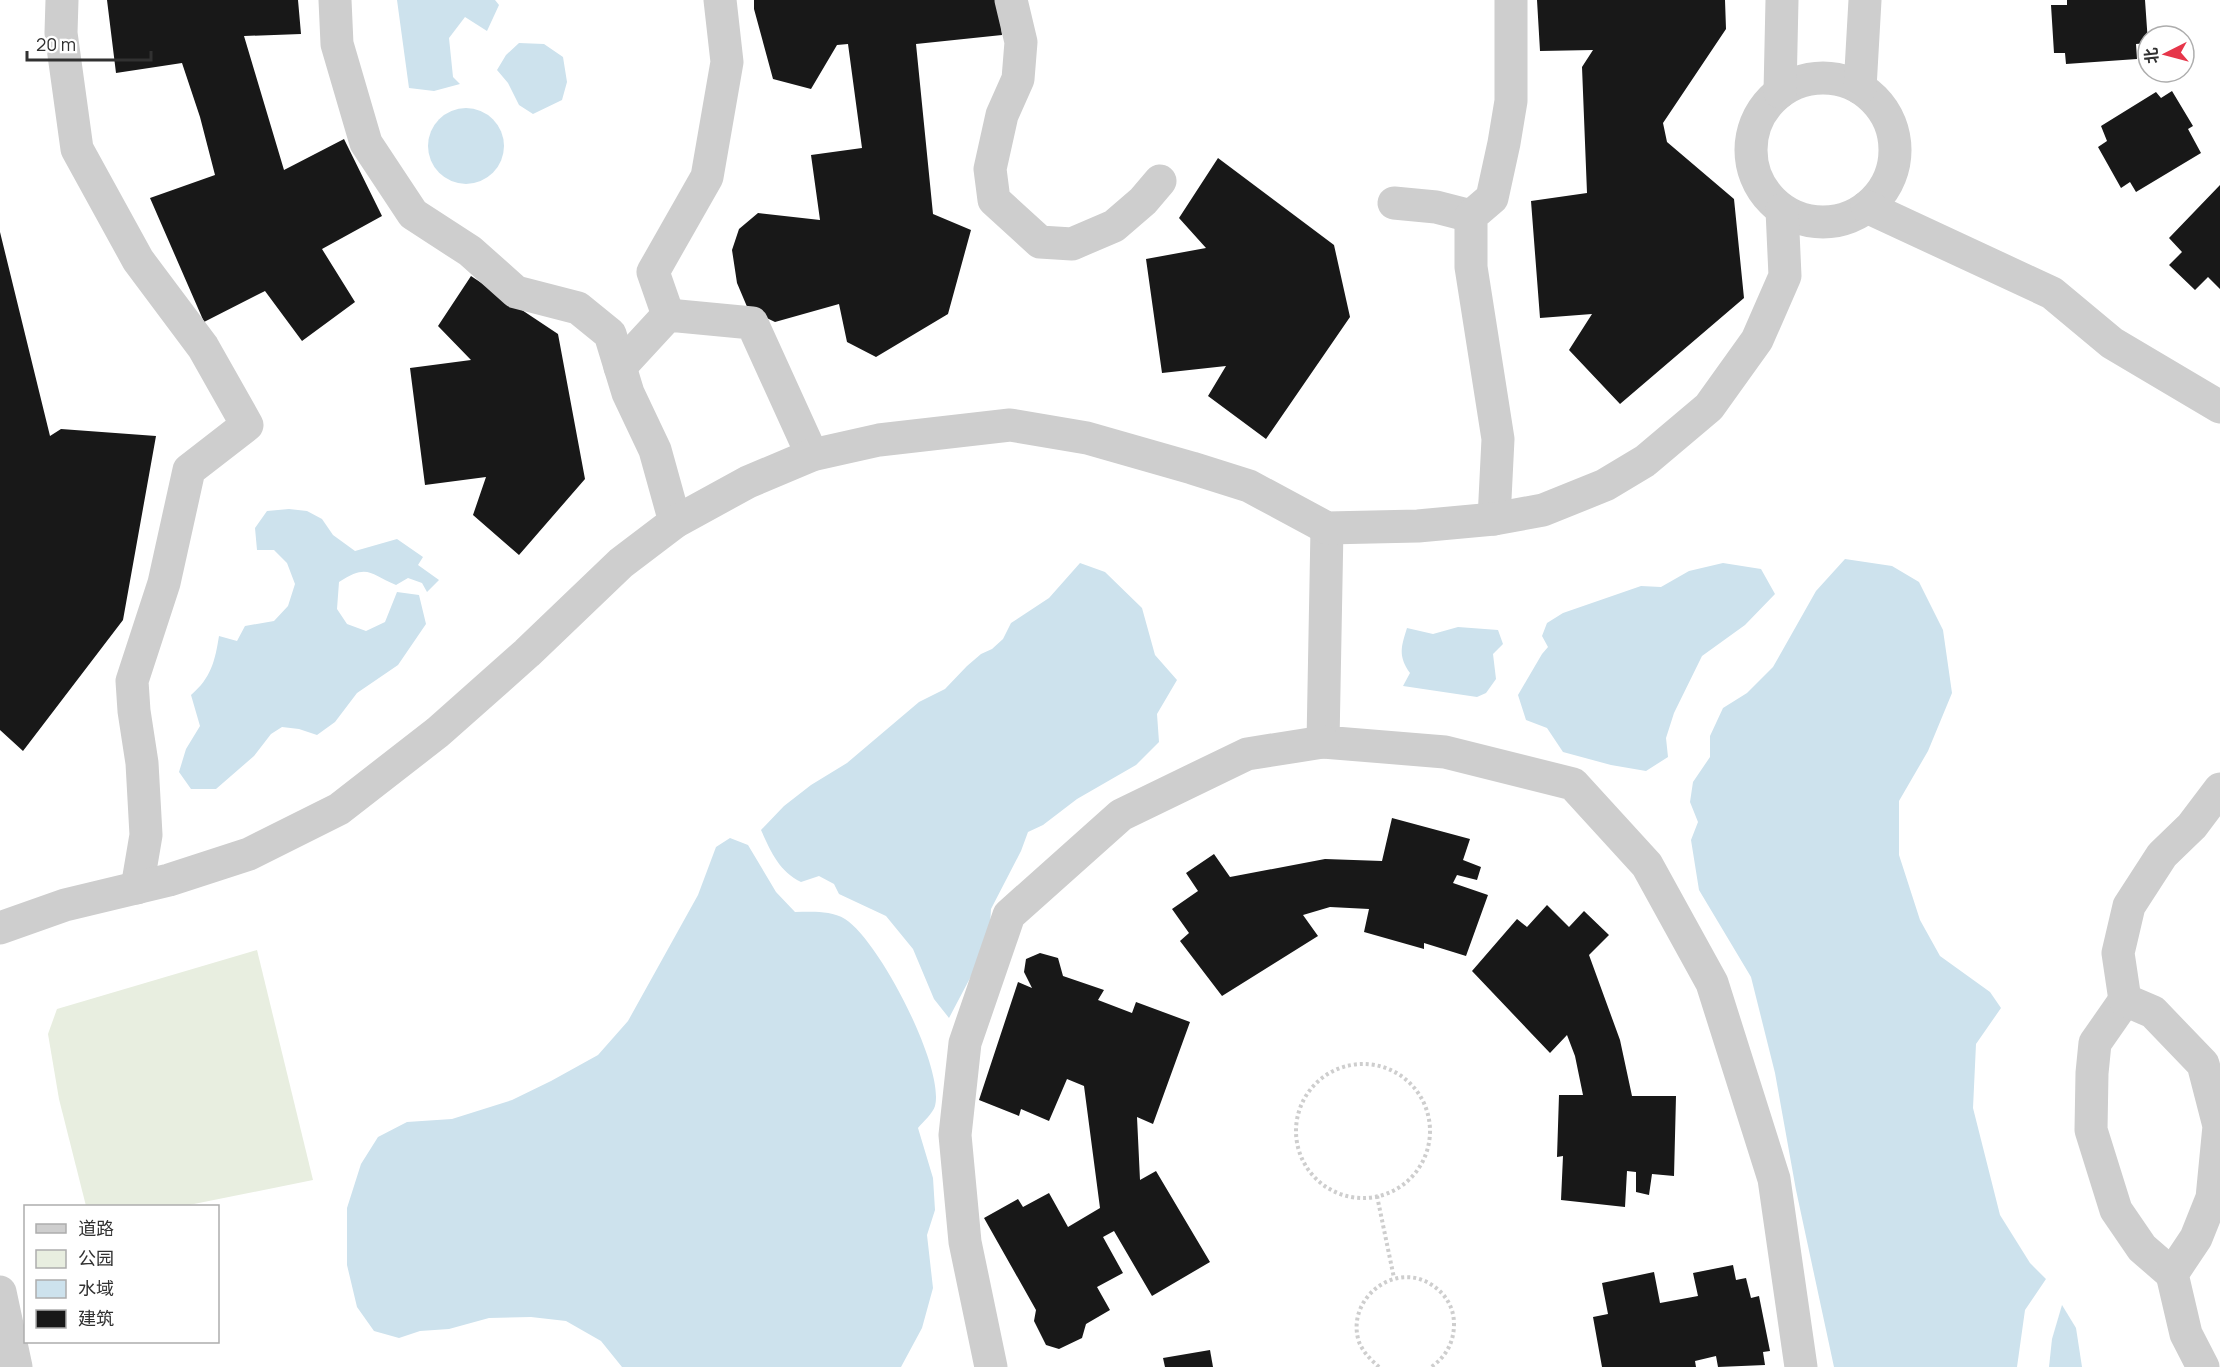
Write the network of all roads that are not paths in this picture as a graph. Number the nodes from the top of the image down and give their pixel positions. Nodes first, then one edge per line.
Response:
1 (62, 0) edge
2 (336, 0) edge
3 (720, 0) edge
4 (1011, 0) edge
5 (1511, 0) edge
6 (1782, 0) edge
7 (1865, 0) edge
8 (1860, 88) junction
9 (1780, 92) junction
10 (1160, 182) dead end
11 (1394, 203) dead end
12 (1867, 207) junction
13 (1782, 210) junction
14 (1471, 216) junction
15 (668, 315) junction
16 (620, 367) junction
17 (2220, 407) edge
18 (812, 455) junction
19 (1494, 519) junction
20 (675, 522) junction
21 (1327, 528) junction
22 (1323, 742) junction
23 (2220, 789) edge
24 (137, 888) junction
25 (0, 928) edge
26 (2125, 1000) junction
27 (2172, 1274) junction
28 (0, 1292) edge
29 (16, 1367) edge
30 (991, 1367) edge
31 (1801, 1367) edge
32 (2203, 1367) edge

1 - 24 street
2 - 16 street
3 - 15 street
4 - 10 street
5 - 14 street
6 - 9 street
7 - 8 street
8 - 9 street
8 - 12 street
9 - 13 street
11 - 14 street
12 - 13 street
12 - 17 street
13 - 19 street
14 - 19 street
15 - 16 street
15 - 18 street
16 - 20 street
18 - 20 street
18 - 21 street
19 - 21 street
20 - 24 street
21 - 22 street
22 - 30 street
22 - 31 street
23 - 26 street
24 - 25 street
26 - 27 street
26 - 27 street
27 - 32 street
28 - 29 street

